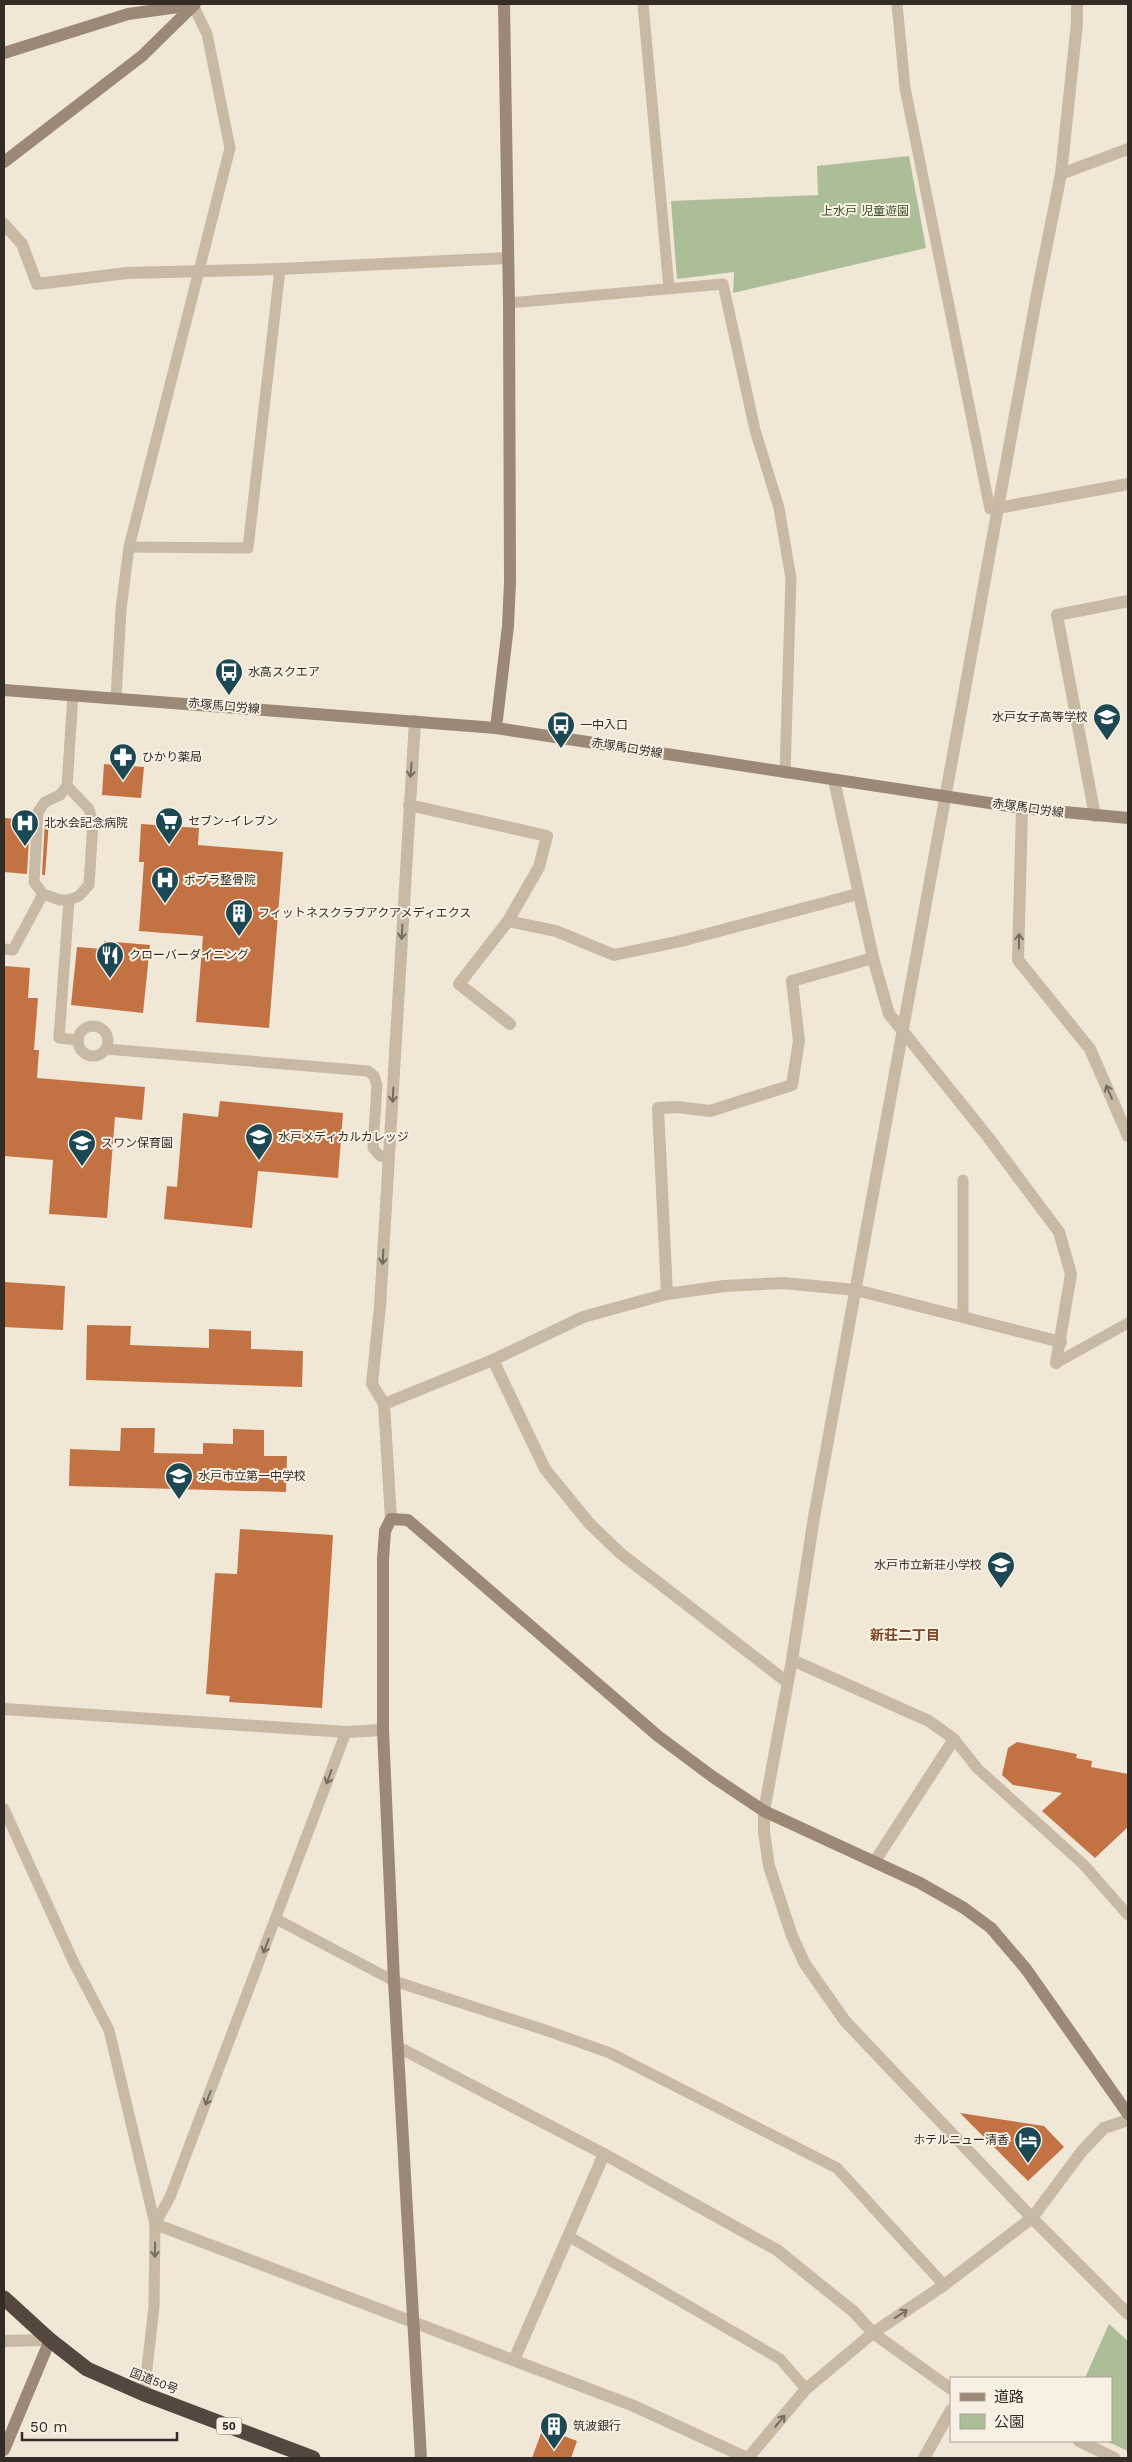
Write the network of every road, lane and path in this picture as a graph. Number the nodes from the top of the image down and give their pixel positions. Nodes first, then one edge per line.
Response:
1 (194, 4) edge
2 (504, 4) edge
3 (643, 4) edge
4 (897, 4) edge
5 (1077, 4) edge
6 (4, 52) edge
7 (1128, 149) edge
8 (4, 162) edge
9 (1061, 174) junction
10 (4, 224) edge
11 (508, 258) junction
12 (280, 269) junction
13 (199, 271) junction
14 (669, 288) junction
15 (509, 302) junction
16 (1128, 484) edge
17 (998, 508) junction
18 (129, 547) junction
19 (1128, 600) edge
20 (4, 690) edge
21 (73, 695) junction
22 (116, 698) junction
23 (414, 721) junction
24 (496, 728) junction
25 (785, 773) junction
26 (834, 780) junction
27 (67, 786) junction
28 (946, 796) junction
29 (409, 805) junction
30 (1022, 808) junction
31 (1095, 816) junction
32 (1128, 818) edge
33 (43, 894) junction
34 (858, 894) junction
35 (69, 900) junction
36 (508, 921) junction
37 (4, 949) edge
38 (873, 958) junction
39 (510, 1024) dead end
40 (904, 1030) junction
41 (78, 1040) junction
42 (106, 1049) junction
43 (1128, 1136) edge
44 (389, 1158) junction
45 (964, 1180) dead end
46 (856, 1290) junction
47 (667, 1294) junction
48 (963, 1316) junction
49 (1128, 1323) edge
50 (1061, 1342) junction
51 (493, 1360) junction
52 (1056, 1363) joint
53 (384, 1404) junction
54 (391, 1519) junction
55 (792, 1660) junction
56 (787, 1682) junction
57 (4, 1709) edge
58 (383, 1730) junction
59 (346, 1732) junction
60 (954, 1739) junction
61 (4, 1809) edge
62 (764, 1811) junction
63 (875, 1862) junction
64 (1128, 1915) edge
65 (276, 1919) junction
66 (394, 1981) junction
67 (398, 2048) junction
68 (1128, 2114) edge
69 (1128, 2120) edge
70 (604, 2154) junction
71 (1032, 2218) junction
72 (156, 2224) junction
73 (568, 2236) junction
74 (944, 2285) junction
75 (4, 2298) edge
76 (1128, 2314) edge
77 (413, 2322) junction
78 (873, 2333) junction
79 (50, 2340) junction
80 (4, 2341) edge
81 (514, 2360) junction
82 (950, 2388) edge
83 (806, 2389) junction
84 (144, 2394) junction
85 (950, 2412) edge
86 (1081, 2442) edge
87 (4, 2450) edge
88 (313, 2458) edge
89 (421, 2458) edge
90 (747, 2458) edge
91 (924, 2458) edge
92 (1114, 2458) edge

1 - 6 street
1 - 8 street
1 - 13 lane
2 - 11 street
3 - 14 lane
4 - 17 lane
5 - 9 street
7 - 9 street
9 - 17 street
10 - 13 street
11 - 12 street
11 - 15 street
12 - 13 street
12 - 18 lane
13 - 18 lane
14 - 15 lane
14 - 25 lane
15 - 24 street
16 - 17 street
17 - 28 street
18 - 22 lane
19 - 31 street
20 - 21 street, 赤塚馬口労線
21 - 22 street, 赤塚馬口労線
21 - 27 lane
22 - 23 street, 赤塚馬口労線
23 - 24 street, 赤塚馬口労線
23 -> 29 street
24 - 25 street, 赤塚馬口労線
25 - 26 street, 赤塚馬口労線
26 - 28 street, 赤塚馬口労線
26 - 34 street
27 - 33 lane
27 - 35 lane
28 - 30 street, 赤塚馬口労線
28 - 40 street
29 - 36 street
29 -> 44 street
30 - 31 street, 赤塚馬口労線
43 -> 30 street
31 - 32 street, 赤塚馬口労線
33 - 35 lane
33 - 37 lane
34 - 36 street
34 - 38 street
35 - 41 lane
36 - 39 street
38 - 40 street
38 - 47 street
40 - 46 street
40 - 50 street
41 - 42 lane
41 - 42 lane
42 - 44 lane
44 -> 53 street
45 - 48 lane
46 - 47 street
46 - 48 street
46 - 55 street
47 - 51 street
48 - 50 street
49 - 52 lane
50 - 52 street
51 - 53 street
51 - 56 street
53 - 54 street
54 - 58 street
54 - 62 street
55 - 56 street
55 - 60 street
56 - 62 street
57 - 59 street
58 - 59 street
58 - 66 street
59 -> 65 lane
60 - 63 street
60 - 64 lane
61 - 72 lane
62 - 63 street
62 - 71 street
63 - 68 street
65 - 66 lane
65 -> 72 lane
66 - 67 street
66 - 74 lane
67 - 70 street
67 - 77 street
69 - 71 street
70 - 73 street
70 - 78 street
71 - 74 street
71 - 76 street
72 - 77 street
72 -> 84 lane
73 - 81 street
73 - 83 lane
78 -> 74 street
75 - 79 highway, 国道50号 / 50
77 - 81 street
77 - 89 street
78 - 82 street
78 - 83 street
79 - 80 street
79 - 84 highway, 国道50号 / 50
79 - 87 street
81 - 90 street
90 -> 83 street
84 - 88 highway, 国道50号 / 50
85 - 91 street
86 - 92 street

